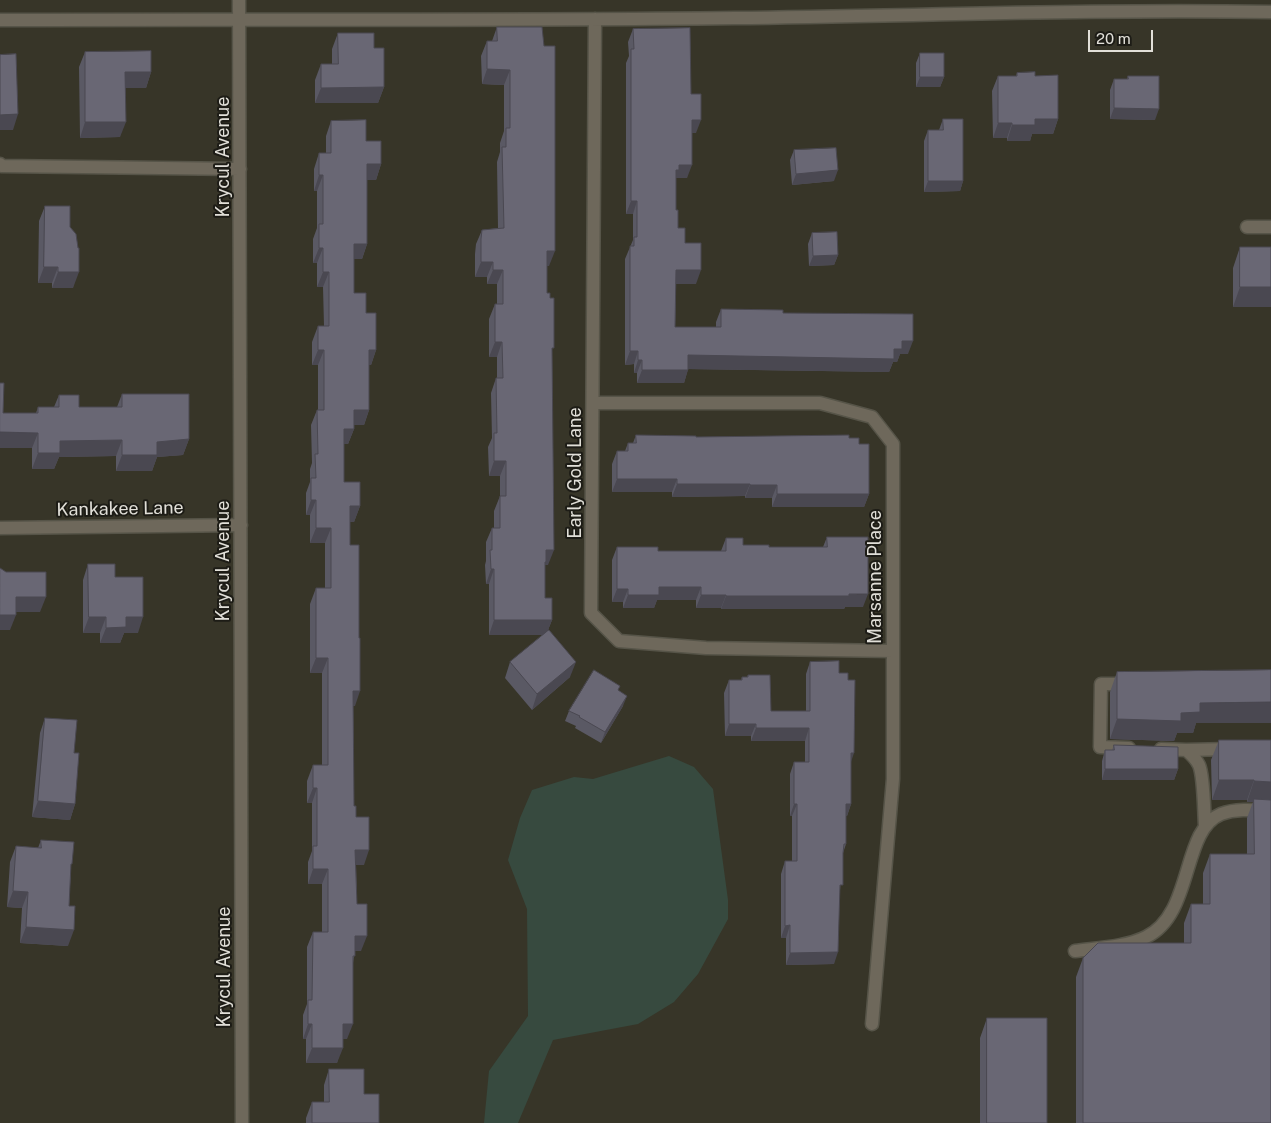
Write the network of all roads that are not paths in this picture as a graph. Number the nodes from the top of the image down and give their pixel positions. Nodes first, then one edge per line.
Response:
1 (239, 0) edge
2 (1271, 12) edge
3 (240, 19) junction
4 (595, 19) junction
5 (0, 20) edge
6 (0, 164) edge
7 (240, 169) junction
8 (1271, 226) edge
9 (1247, 227) dead end
10 (592, 403) junction
11 (241, 525) junction
12 (0, 528) edge
13 (893, 651) junction
14 (1138, 684) edge
15 (1243, 749) edge
16 (1186, 750) junction
17 (1271, 810) edge
18 (1205, 825) junction
19 (1074, 951) dead end
20 (872, 1024) dead end
21 (242, 1123) edge

1 - 3 street, Krycul Avenue
2 - 4 street
3 - 4 street
3 - 5 street
3 - 7 street, Krycul Avenue
4 - 10 street, Early Gold Lane
6 - 7 street
7 - 11 street, Krycul Avenue
8 - 9 street
10 - 13 street, Marsanne Place
10 - 13 street, Early Gold Lane
11 - 12 street, Kankakee Lane
11 - 21 street, Krycul Avenue
13 - 20 street, Marsanne Place
14 - 16 street
15 - 16 street
16 - 18 street
17 - 18 street
18 - 19 street

